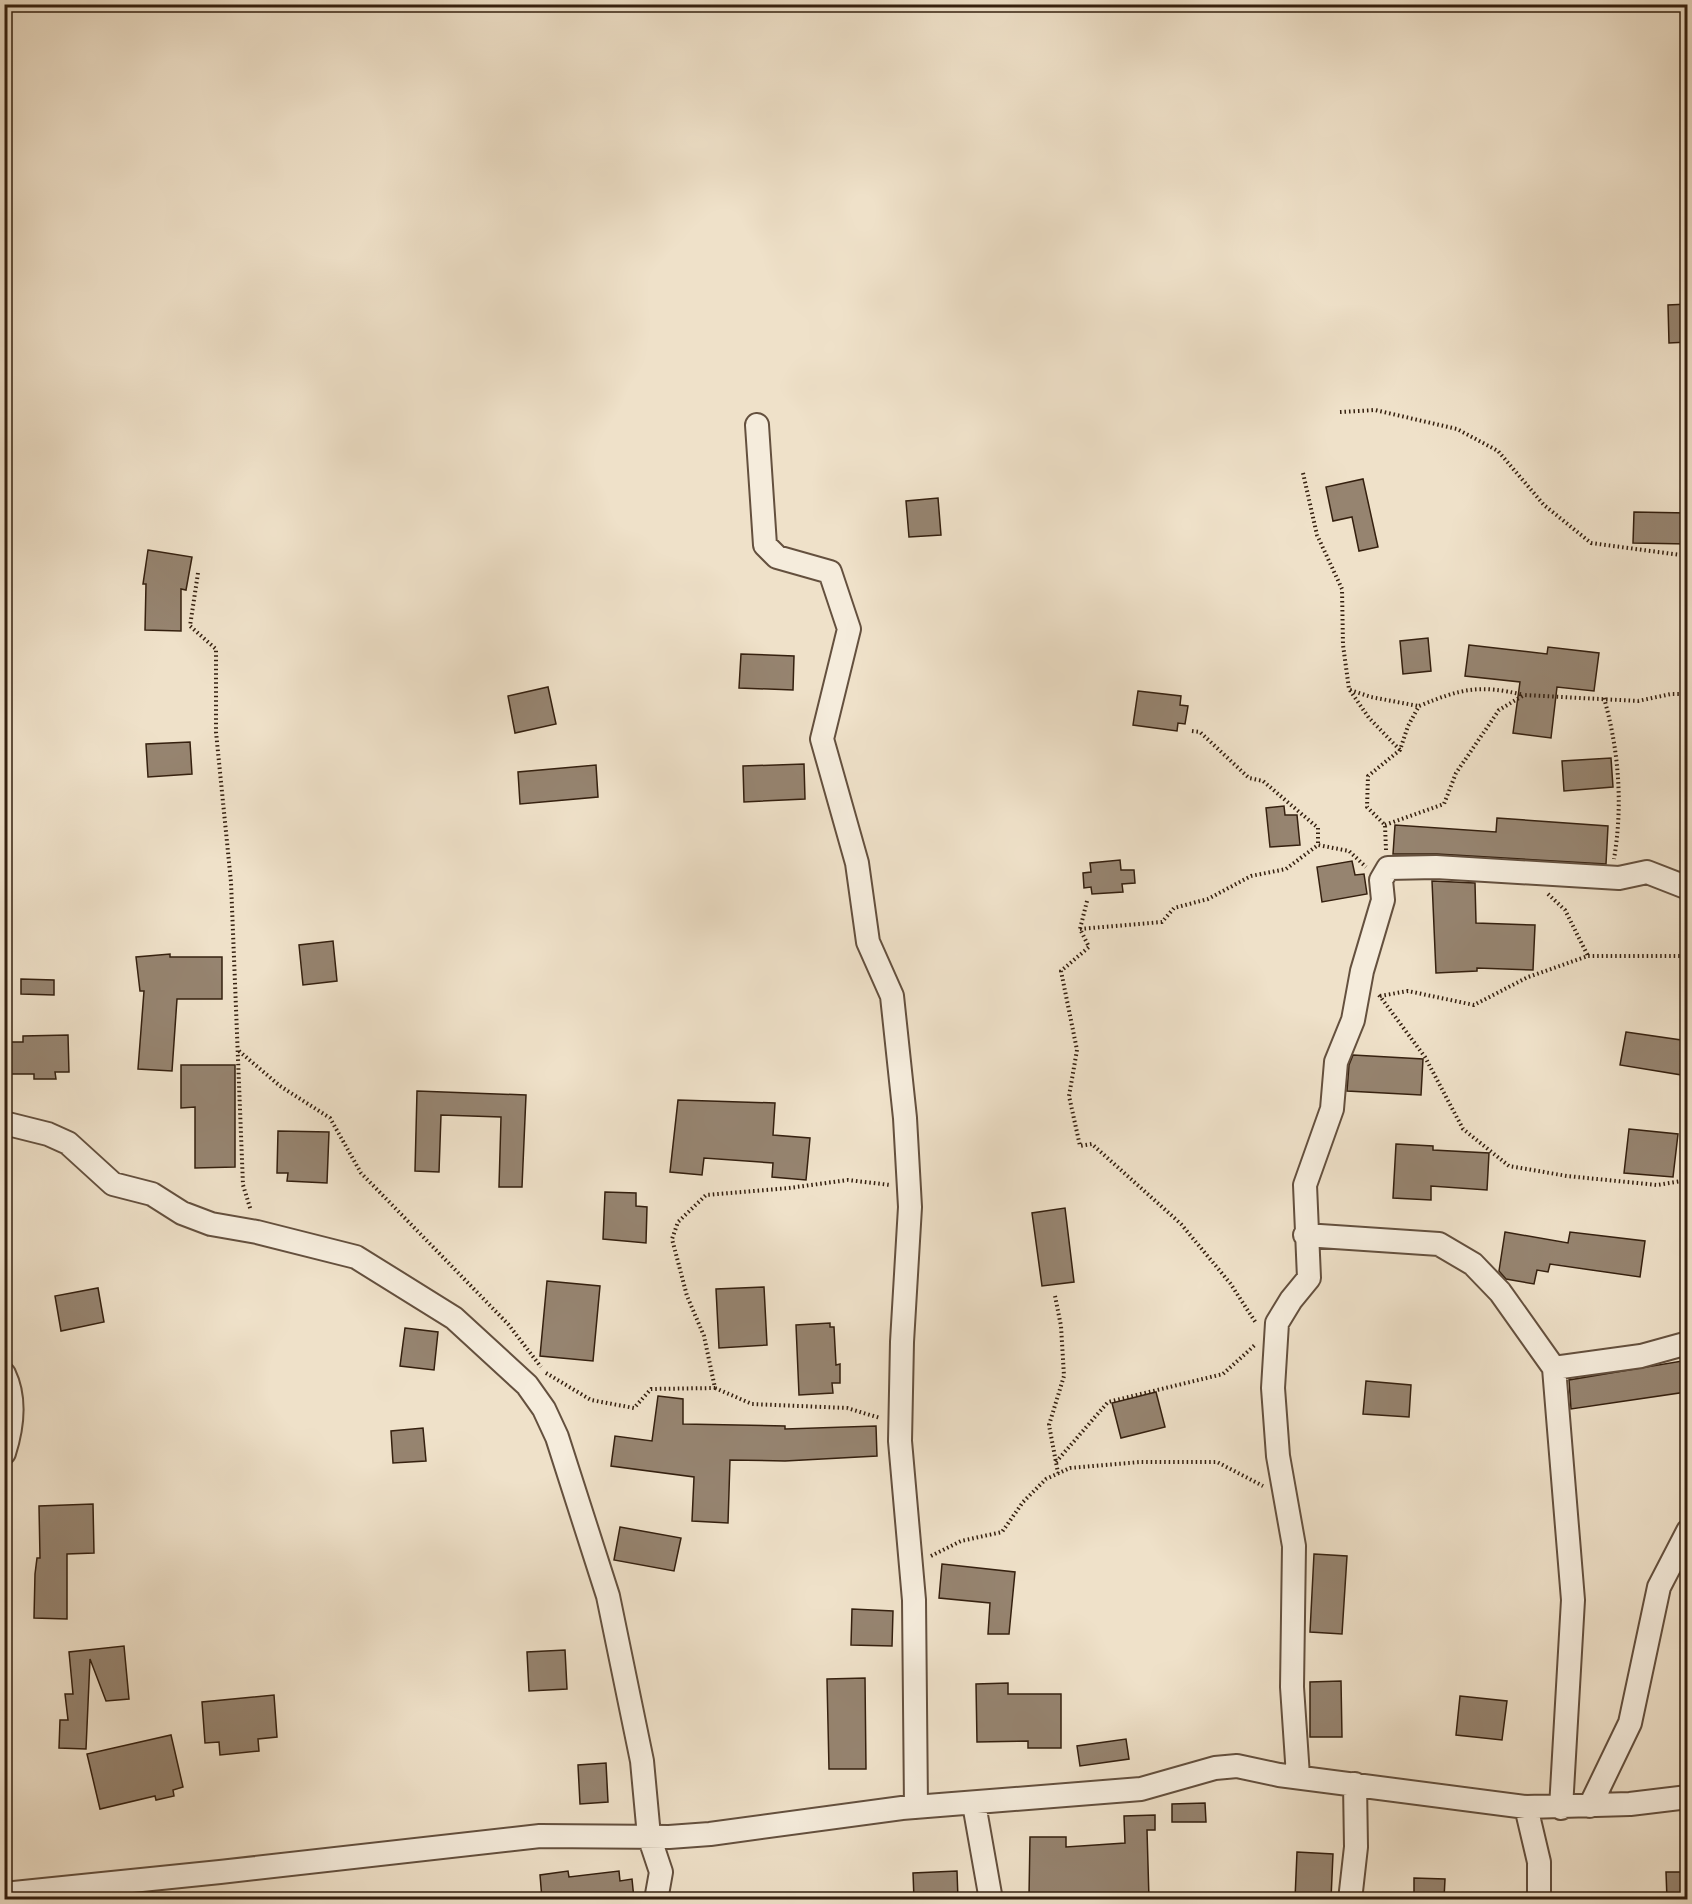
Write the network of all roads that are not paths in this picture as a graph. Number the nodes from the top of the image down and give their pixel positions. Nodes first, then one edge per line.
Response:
1 (757, 425) dead end
2 (1688, 888) edge
3 (4, 1123) edge
4 (1305, 1235) junction
5 (1688, 1343) edge
6 (1554, 1368) junction
7 (4, 1374) edge
8 (4, 1453) edge
9 (1688, 1531) edge
10 (1298, 1776) junction
11 (1355, 1784) junction
12 (1688, 1797) edge
13 (974, 1804) junction
14 (1590, 1806) junction
15 (916, 1807) junction
16 (1526, 1807) junction
17 (1561, 1808) junction
18 (650, 1836) junction
19 (4, 1893) edge
20 (656, 1899) edge
21 (991, 1899) edge
22 (1350, 1899) edge
23 (1539, 1899) edge

1 - 15 street
2 - 4 street
3 - 18 street
4 - 6 street
4 - 10 street
5 - 6 street
6 - 17 street
7 - 8 street
9 - 14 street
10 - 11 street
10 - 13 street
11 - 16 street
11 - 22 street
12 - 14 street
13 - 15 street
13 - 21 street
14 - 17 street
15 - 18 street
16 - 17 street
16 - 23 street
18 - 19 street
18 - 20 street

